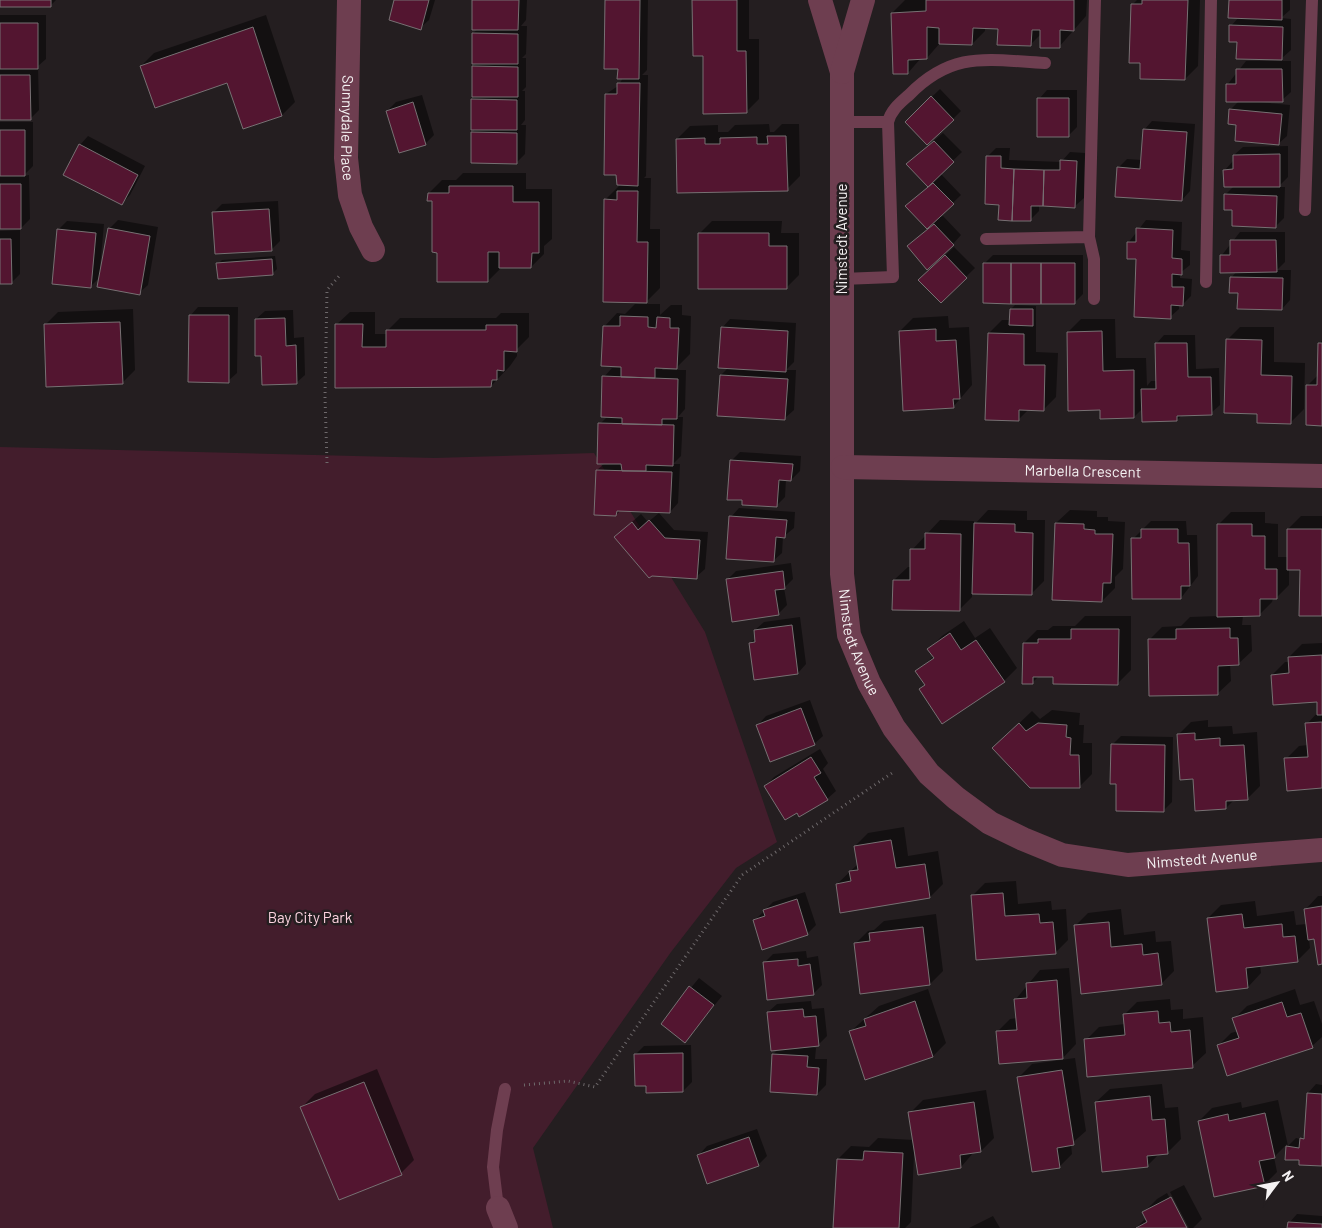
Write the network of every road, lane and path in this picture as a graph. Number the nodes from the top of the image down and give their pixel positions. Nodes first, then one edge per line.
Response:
1 (349, 0) edge
2 (820, 0) edge
3 (863, 0) edge
4 (1095, 0) edge
5 (1211, 0) edge
6 (1312, 0) edge
7 (1045, 64) dead end
8 (842, 72) junction
9 (842, 122) junction
10 (888, 122) junction
11 (1305, 210) dead end
12 (1089, 237) junction
13 (986, 239) dead end
14 (373, 250) dead end
15 (340, 275) dead end
16 (842, 279) junction
17 (1206, 282) dead end
18 (1094, 299) dead end
19 (327, 463) dead end
20 (843, 468) junction
21 (1322, 476) edge
22 (899, 768) dead end
23 (1322, 850) edge
24 (506, 1089) joint
25 (502, 1218) edge

1 - 14 street, Sunnydale Place
2 - 8 street, Nimstedt Avenue
3 - 8 street, Nimstedt Avenue
4 - 12 lane
5 - 17 lane
6 - 11 lane
7 - 10 lane
8 - 9 street, Nimstedt Avenue
9 - 10 lane
9 - 16 street, Nimstedt Avenue
10 - 16 lane
12 - 13 lane
12 - 18 lane
15 - 19 path
16 - 20 street, Nimstedt Avenue
20 - 21 street, Marbella Crescent
20 - 23 street, Nimstedt Avenue
22 - 24 path
24 - 25 lane

